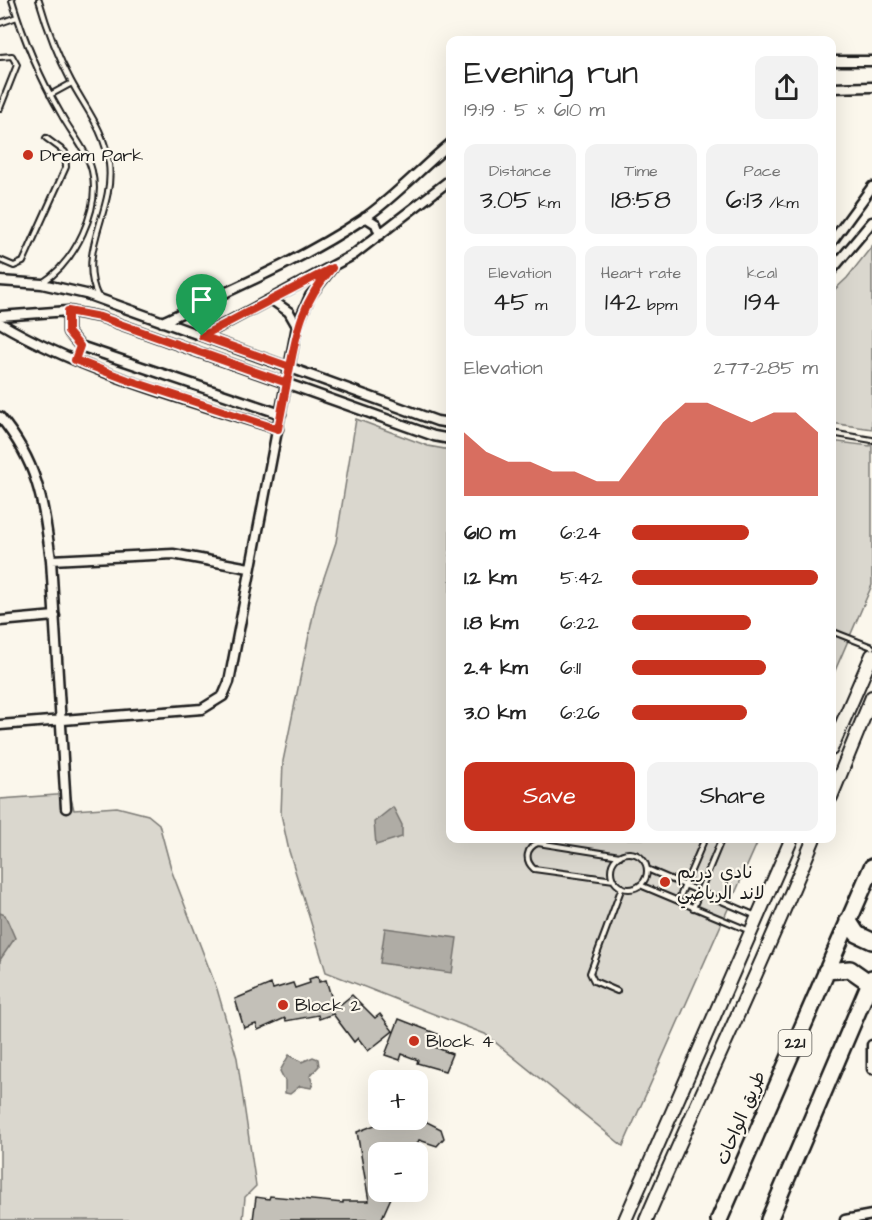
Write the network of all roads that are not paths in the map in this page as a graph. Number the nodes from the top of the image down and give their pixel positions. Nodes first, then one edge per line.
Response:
1 (12, 0) edge
2 (39, 0) edge
3 (17, 16) junction
4 (0, 23) edge
5 (0, 57) edge
6 (836, 61) edge
7 (872, 61) edge
8 (72, 83) junction
9 (872, 87) edge
10 (836, 88) edge
11 (50, 95) junction
12 (0, 108) edge
13 (46, 138) dead end
14 (446, 147) edge
15 (446, 183) edge
16 (872, 187) edge
17 (366, 217) junction
18 (872, 222) edge
19 (380, 235) junction
20 (836, 236) edge
21 (0, 260) edge
22 (836, 265) edge
23 (332, 268) junction
24 (0, 281) edge
25 (42, 284) junction
26 (98, 298) junction
27 (272, 300) junction
28 (68, 311) junction
29 (0, 316) edge
30 (162, 322) junction
31 (0, 323) edge
32 (297, 326) junction
33 (202, 336) junction
34 (80, 346) junction
35 (75, 360) junction
36 (290, 367) junction
37 (287, 383) junction
38 (281, 414) junction
39 (0, 417) edge
40 (446, 422) edge
41 (278, 429) junction
42 (836, 434) edge
43 (446, 438) edge
44 (872, 440) edge
45 (51, 560) junction
46 (249, 568) junction
47 (54, 616) junction
48 (0, 621) edge
49 (836, 632) edge
50 (872, 647) edge
51 (872, 655) edge
52 (872, 697) edge
53 (61, 718) junction
54 (0, 724) edge
55 (836, 738) edge
56 (836, 785) edge
57 (66, 808) dead end
58 (703, 843) edge
59 (720, 843) edge
60 (790, 843) edge
61 (812, 843) edge
62 (620, 856) junction
63 (872, 867) edge
64 (647, 869) junction
65 (614, 880) junction
66 (640, 885) junction
67 (685, 885) junction
68 (622, 887) junction
69 (700, 891) junction
70 (678, 901) junction
71 (693, 908) junction
72 (758, 916) junction
73 (848, 920) junction
74 (779, 925) junction
75 (751, 932) junction
76 (772, 940) junction
77 (872, 941) edge
78 (826, 971) junction
79 (871, 980) edge
80 (617, 991) dead end
81 (872, 1045) edge
82 (872, 1069) edge
83 (872, 1215) edge
84 (626, 1220) edge
85 (646, 1220) edge
86 (719, 1220) edge
87 (769, 1220) edge
88 (845, 1220) edge

1 - 3 lane
2 - 8 lane
3 - 4 lane
3 - 11 lane
5 - 12 lane
6 - 7 street
8 - 11 lane
8 - 26 lane
9 - 10 street
11 - 25 lane
13 - 21 lane
14 - 17 street
15 - 19 street
16 - 20 street
17 - 19 street
17 - 30 street
18 - 22 street
19 - 23 street
23 - 27 street
23 - 32 street
24 - 25 street
25 - 26 street
26 - 30 street
27 - 32 street
27 - 33 street
28 - 29 street
28 - 34 street
28 - 37 street
30 - 33 street
31 - 35 street
32 - 36 street
33 - 36 street
34 - 35 street
34 - 38 street
35 - 41 street
36 - 37 street
36 - 40 street
37 - 38 street
37 - 43 street
38 - 41 street
39 - 45 street
41 - 46 street
42 - 44 lane
45 - 46 street
45 - 47 street
46 - 53 street
47 - 48 street
47 - 53 street
49 - 50 lane
51 - 55 street
52 - 56 street
53 - 54 street
53 - 57 street
58 - 67 lane
59 - 69 lane
60 - 72 street
61 - 74 street
62 - 64 lane
62 - 65 lane
62 - 65 lane
63 - 73 highway, طريق الواحات / 221
64 - 66 lane
64 - 67 lane
65 - 68 lane
66 - 68 lane
66 - 70 lane
67 - 69 lane
67 - 70 lane
68 - 80 lane
69 - 71 lane
69 - 72 lane
70 - 71 lane
71 - 75 lane
72 - 74 street
72 - 75 street
73 - 77 highway
73 - 78 highway, طريق الواحات / 221
74 - 76 street
75 - 76 street
75 - 84 street
76 - 85 street
78 - 79 highway
78 - 86 highway, طريق الواحات / 221
79 - 87 highway, 221
81 - 82 street
83 - 88 street

